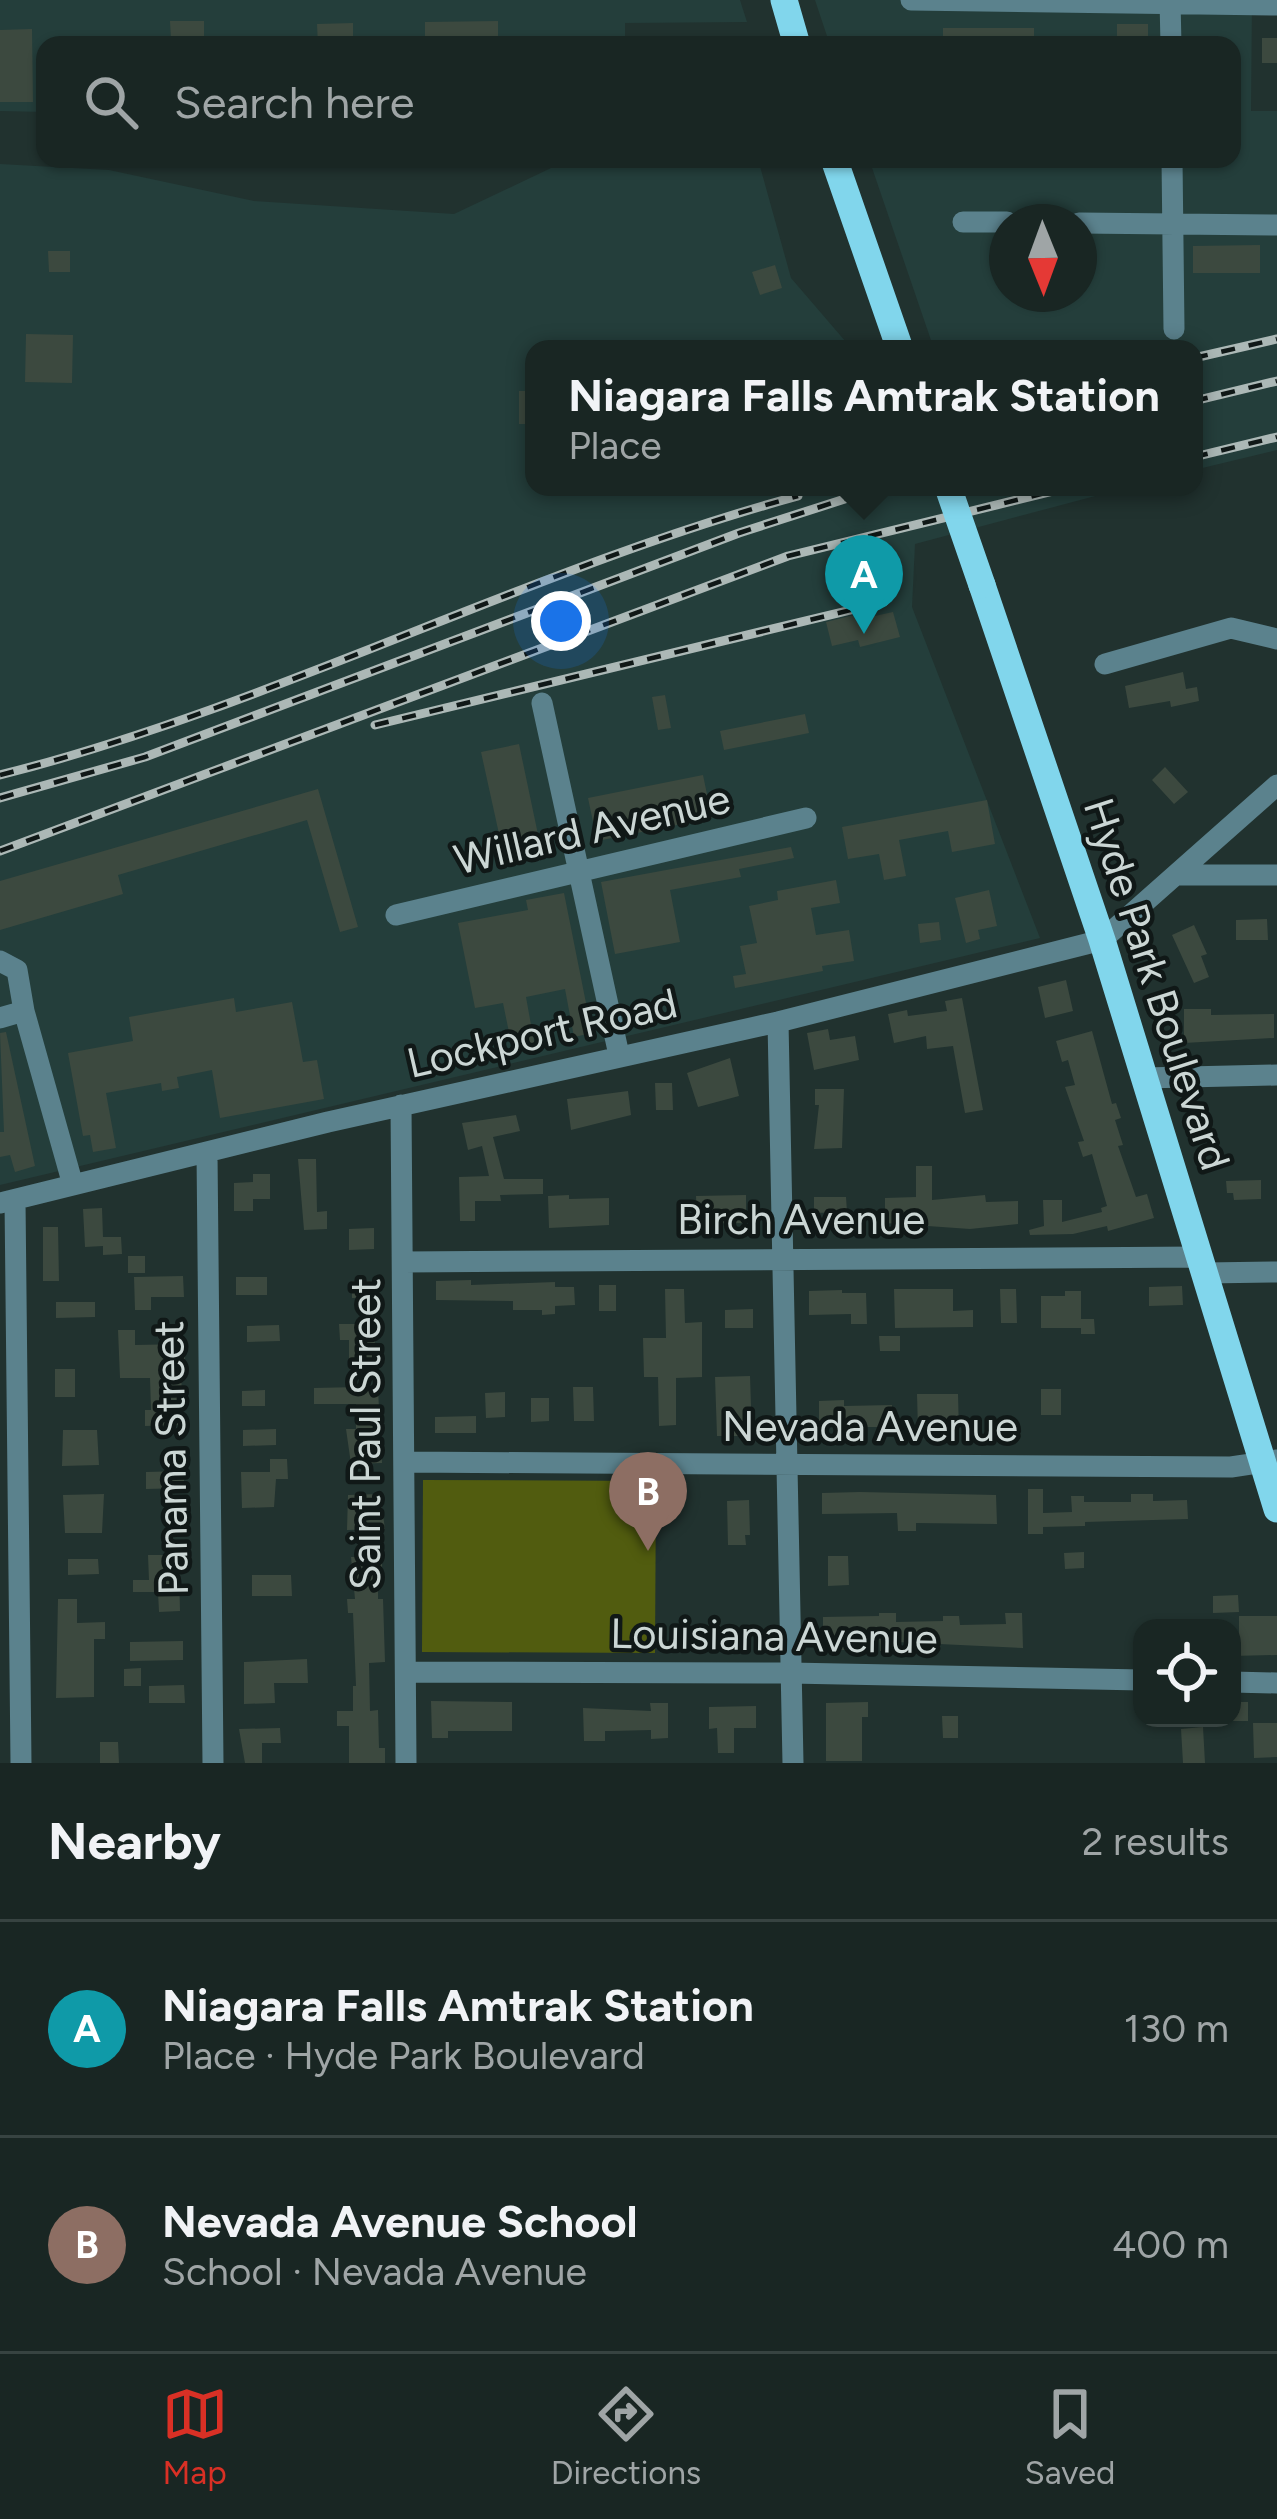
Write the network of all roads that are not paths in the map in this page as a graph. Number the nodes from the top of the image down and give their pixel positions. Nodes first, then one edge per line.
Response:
1 (784, 0) edge
2 (911, 0) edge
3 (1170, 2) edge
4 (1277, 5) edge
5 (794, 36) edge
6 (1171, 36) edge
7 (837, 168) edge
8 (1172, 168) edge
9 (963, 222) dead end
10 (989, 223) edge
11 (1097, 223) edge
12 (1173, 224) junction
13 (1277, 225) edge
14 (1174, 329) dead end
15 (897, 340) edge
16 (950, 496) edge
17 (1277, 639) edge
18 (1105, 664) dead end
19 (542, 703) dead end
20 (1277, 785) edge
21 (806, 818) dead end
22 (577, 873) junction
23 (1277, 874) edge
24 (1177, 875) junction
25 (396, 915) dead end
26 (1102, 940) junction
27 (0, 961) edge
28 (24, 1011) junction
29 (0, 1018) edge
30 (778, 1022) junction
31 (619, 1054) junction
32 (1277, 1075) edge
33 (1144, 1078) junction
34 (401, 1105) junction
35 (207, 1153) junction
36 (73, 1185) junction
37 (8, 1202) edge
38 (783, 1257) junction
39 (403, 1262) junction
40 (1203, 1265) junction
41 (1277, 1272) edge
42 (1269, 1460) edge
43 (406, 1462) junction
44 (788, 1465) junction
45 (1277, 1509) edge
46 (406, 1672) junction
47 (790, 1673) junction
48 (1133, 1680) edge
49 (1241, 1682) edge
50 (1277, 1683) edge
51 (21, 1763) edge
52 (213, 1763) edge
53 (406, 1763) edge
54 (793, 1763) edge

1 - 5 main road
2 - 3 street
3 - 4 street
3 - 6 street
7 - 15 main road
8 - 12 street
9 - 10 street
11 - 12 street
12 - 13 street
12 - 14 street
16 - 26 main road, Hyde Park Boulevard, bridge
17 - 18 street
19 - 22 street
20 - 24 street
21 - 22 street, Willard Avenue
22 - 25 street, Willard Avenue
22 - 31 street
23 - 24 street
24 - 26 street
26 - 30 street, Lockport Road
26 - 33 main road, Hyde Park Boulevard
27 - 28 street
28 - 29 street
28 - 36 street
30 - 31 street, Lockport Road
30 - 38 street
31 - 34 street, Lockport Road
32 - 33 street
33 - 40 main road, Hyde Park Boulevard
34 - 35 street, Lockport Road
34 - 39 street, Saint Paul Street
35 - 36 street, Lockport Road
35 - 52 street, Panama Street
36 - 37 street, Lockport Road
37 - 51 street
38 - 39 street, Birch Avenue
38 - 40 street, Birch Avenue
38 - 44 street
39 - 43 street, Saint Paul Street
40 - 41 street, Birch Avenue
40 - 42 main road, Hyde Park Boulevard
42 - 44 street, Nevada Avenue
42 - 45 main road, Hyde Park Boulevard
43 - 44 street, Nevada Avenue
43 - 46 street, Saint Paul Street
44 - 47 street
46 - 47 street, Louisiana Avenue
46 - 53 street, Saint Paul Street
47 - 48 street, Louisiana Avenue
47 - 54 street
49 - 50 street

